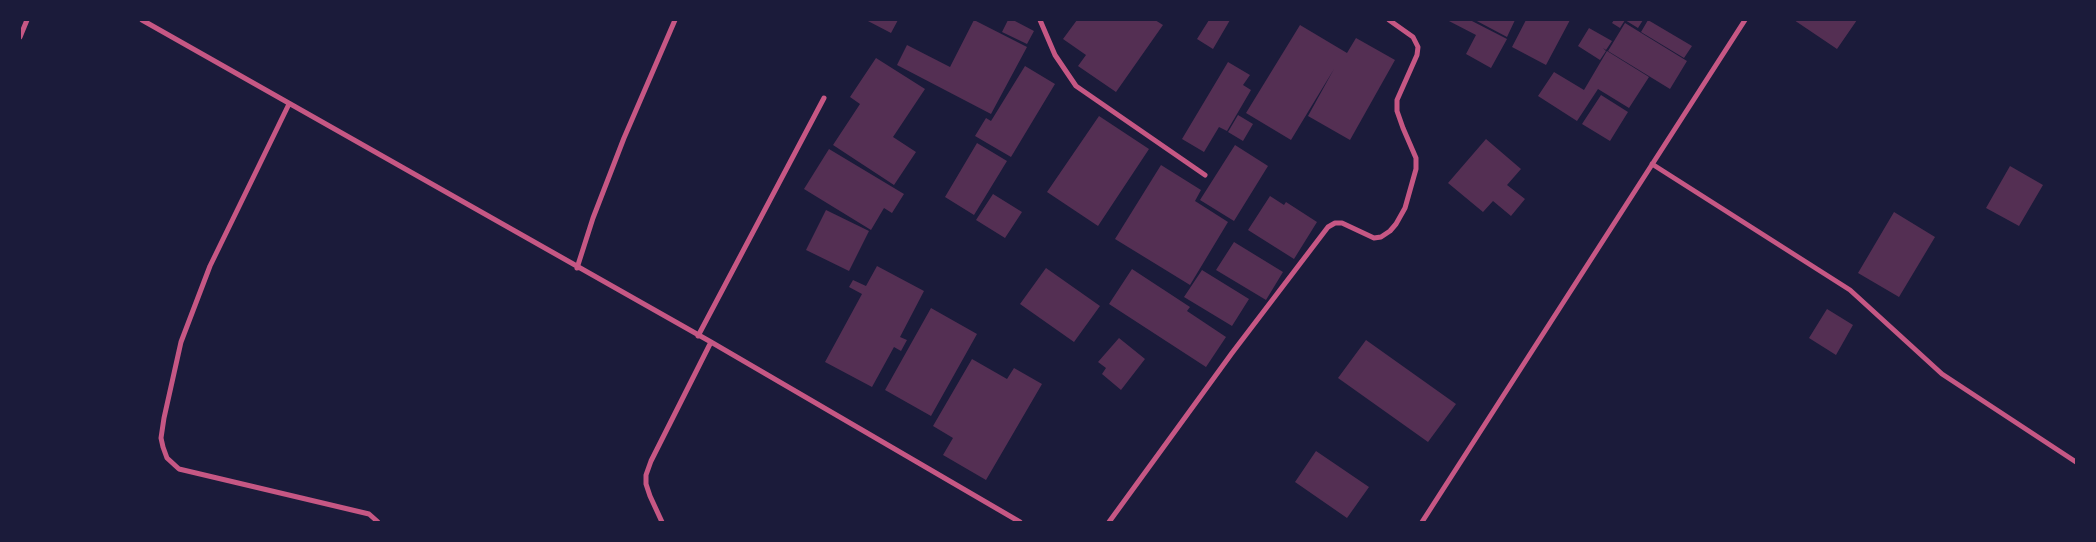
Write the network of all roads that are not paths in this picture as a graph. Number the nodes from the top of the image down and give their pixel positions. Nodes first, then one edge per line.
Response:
1 (27, 20) edge
2 (142, 20) edge
3 (675, 20) edge
4 (1040, 20) edge
5 (1389, 20) edge
6 (1745, 20) edge
7 (20, 37) edge
8 (824, 98) dead end
9 (289, 104) junction
10 (1652, 164) junction
11 (1205, 176) dead end
12 (577, 268) junction
13 (698, 336) junction
14 (710, 342) junction
15 (2076, 462) edge
16 (378, 522) edge
17 (662, 522) edge
18 (1020, 522) edge
19 (1108, 522) edge
20 (1422, 522) edge

1 - 7 street
2 - 9 street
3 - 12 street
4 - 11 street
5 - 19 street
6 - 10 street
8 - 13 street
9 - 12 street
9 - 16 street
10 - 15 street
10 - 20 street
12 - 13 street
13 - 14 street
14 - 17 street
14 - 18 street

